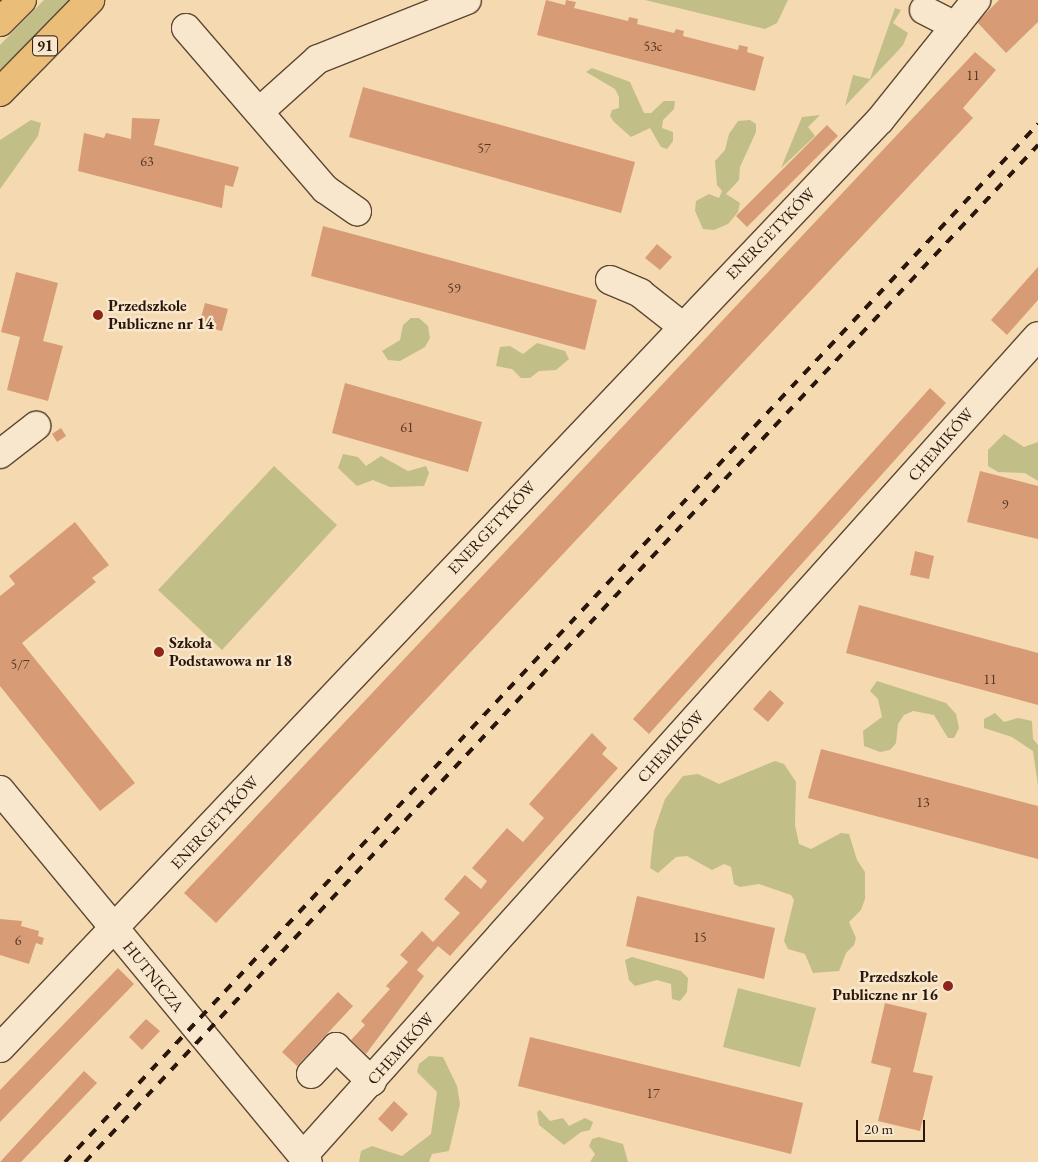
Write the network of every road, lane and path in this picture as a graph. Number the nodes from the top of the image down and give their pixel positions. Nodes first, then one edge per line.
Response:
1 (22, 0) edge
2 (90, 0) edge
3 (467, 0) edge
4 (976, 0) edge
5 (924, 10) dead end
6 (0, 22) edge
7 (955, 26) junction
8 (186, 28) dead end
9 (0, 92) edge
10 (260, 111) junction
11 (357, 211) dead end
12 (610, 280) dead end
13 (682, 326) junction
14 (1038, 336) edge
15 (36, 426) dead end
16 (0, 454) edge
17 (0, 790) edge
18 (114, 930) junction
19 (0, 1048) edge
20 (311, 1074) dead end
21 (372, 1082) junction
22 (306, 1159) edge

1 - 6 main road
2 - 9 main road, 91
3 - 10 street
4 - 7 street, ENERGETYKÓW
5 - 7 street
7 - 13 street, ENERGETYKÓW
8 - 10 street
10 - 11 street
12 - 13 street
13 - 18 street, ENERGETYKÓW
14 - 21 street, CHEMIKÓW
15 - 16 street
17 - 18 street, HUTNICZA
18 - 19 street, ENERGETYKÓW
18 - 22 street, HUTNICZA
20 - 21 street
21 - 22 street, CHEMIKÓW

